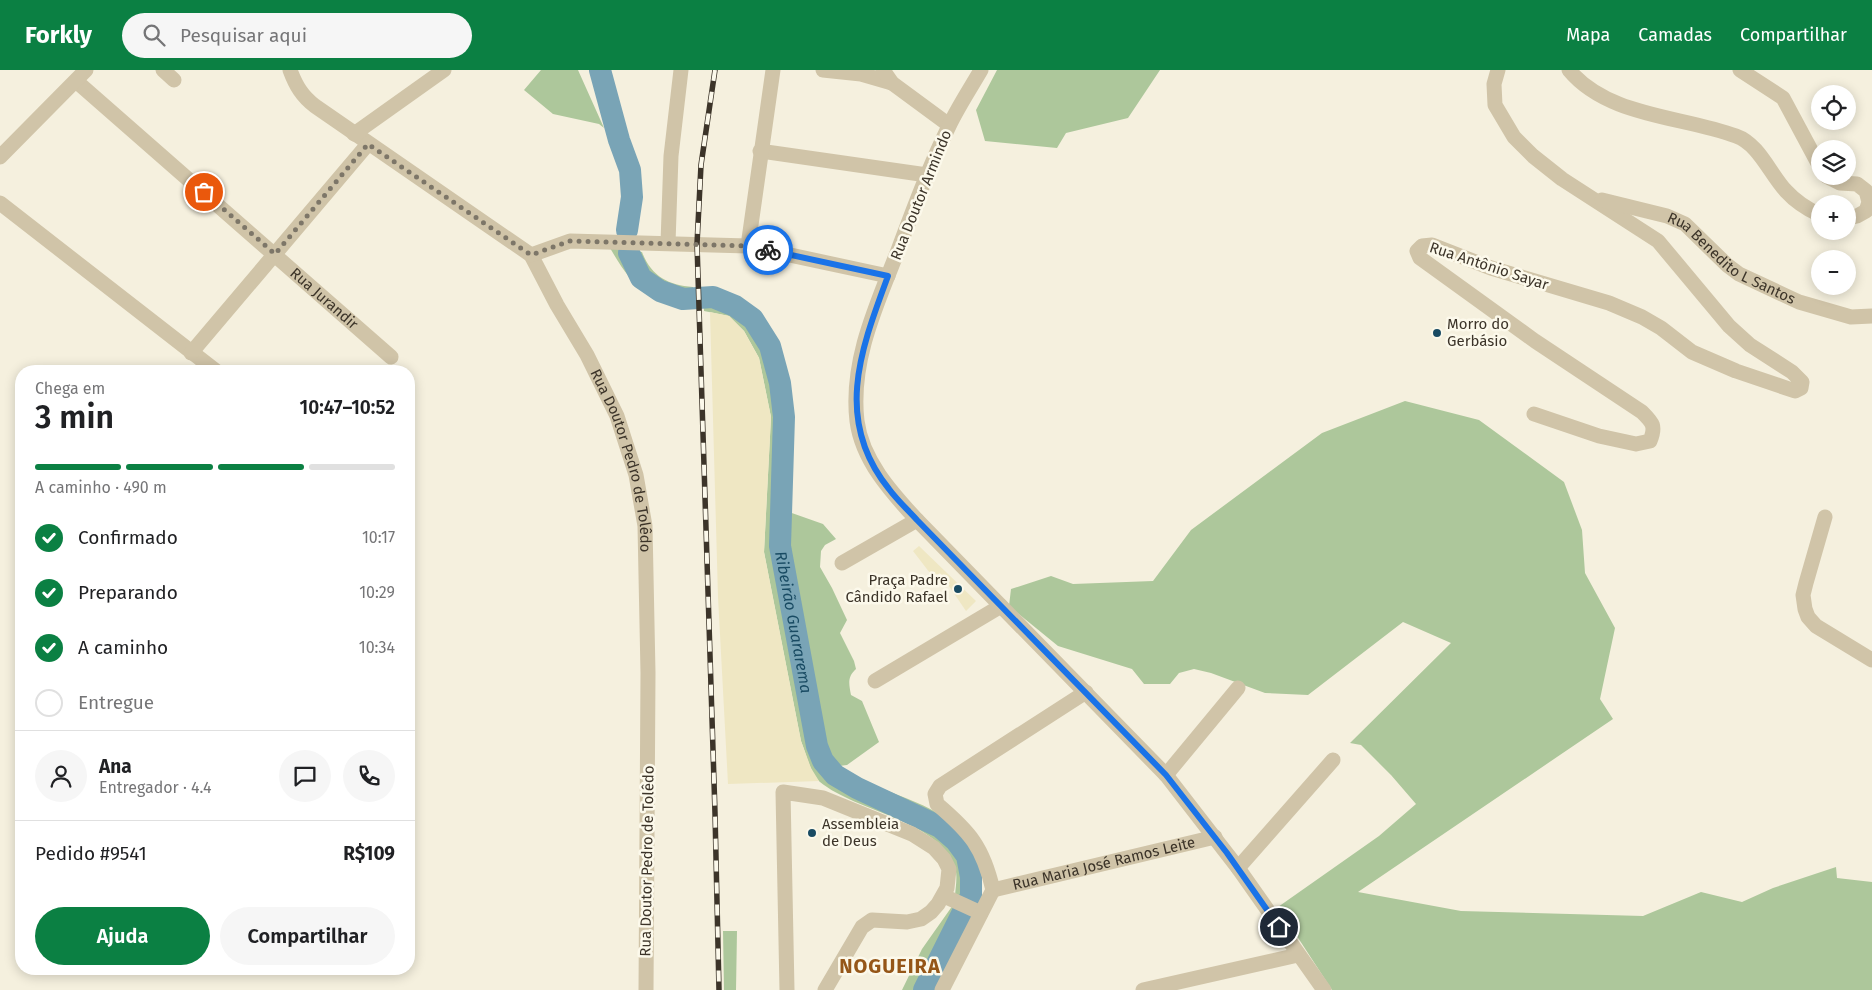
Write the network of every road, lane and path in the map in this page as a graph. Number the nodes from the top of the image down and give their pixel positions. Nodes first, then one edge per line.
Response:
1 (290, 70) edge
2 (444, 70) edge
3 (681, 70) edge
4 (773, 70) edge
5 (823, 70) edge
6 (883, 70) edge
7 (981, 70) edge
8 (1498, 70) edge
9 (1569, 70) edge
10 (1740, 70) edge
11 (862, 72) edge
12 (81, 75) edge
13 (892, 83) junction
14 (949, 125) junction
15 (354, 134) junction
16 (368, 144) junction
17 (1811, 150) edge
18 (760, 151) junction
19 (0, 157) edge
20 (927, 175) junction
21 (1856, 184) edge
22 (1591, 197) junction
23 (0, 203) edge
24 (1811, 211) edge
25 (1856, 216) edge
26 (668, 244) junction
27 (748, 246) junction
28 (275, 254) junction
29 (531, 255) junction
30 (888, 276) junction
31 (1872, 316) edge
32 (191, 353) junction
33 (391, 357) dead end
34 (208, 365) edge
35 (1792, 372) joint
36 (1534, 414) dead end
37 (1825, 517) dead end
38 (917, 520) junction
39 (842, 563) dead end
40 (1001, 606) junction
41 (1872, 660) edge
42 (875, 681) dead end
43 (1238, 688) dead end
44 (1086, 692) junction
45 (1334, 760) dead end
46 (1166, 775) junction
47 (1215, 837) junction
48 (1238, 868) junction
49 (993, 890) junction
50 (947, 897) junction
51 (978, 912) junction
52 (1298, 955) junction
53 (646, 990) edge
54 (787, 990) edge
55 (825, 990) edge
56 (942, 990) edge
57 (1143, 990) edge
58 (1324, 990) edge

1 - 15 street, Rua Doutor Pedro de Tolêdo
2 - 15 street
3 - 26 street
4 - 18 street
5 - 11 street
6 - 13 street
7 - 14 street, Rua Doutor Armindo
8 - 22 street, Rua Benedito L Santos
9 - 24 street
10 - 17 street
11 - 13 street
12 - 19 street
12 - 28 street, Rua Jurandir
13 - 14 street
14 - 20 street, Rua Doutor Armindo
15 - 16 street, Rua Doutor Pedro de Tolêdo
16 - 28 street
16 - 29 street, Rua Doutor Pedro de Tolêdo
18 - 20 street
18 - 27 street
20 - 30 street, Rua Doutor Armindo
21 - 25 street
22 - 31 street, Rua Benedito L Santos
22 - 35 street, Rua Benedito L Santos
23 - 32 street
26 - 27 street
26 - 29 street
27 - 30 street
28 - 32 street
28 - 33 street, Rua Jurandir
29 - 53 street, Rua Doutor Pedro de Tolêdo
30 - 38 street, Rua Doutor Armindo
32 - 34 street
35 - 36 street, Rua Antônio Sayar
37 - 41 street
38 - 39 street
38 - 40 street, Rua Doutor Armindo
40 - 42 street
40 - 44 street, Rua Doutor Armindo
43 - 46 street
44 - 46 street, Rua Doutor Armindo
44 - 49 street
45 - 48 street
46 - 47 street, Rua Doutor Armindo
47 - 48 street, Rua Doutor Armindo
47 - 49 street, Rua Maria José Ramos Leite
48 - 52 street, Rua Doutor Armindo
49 - 51 street
50 - 51 street
50 - 54 street
50 - 55 street
51 - 56 street
52 - 57 street
52 - 58 street, Rua Doutor Armindo

